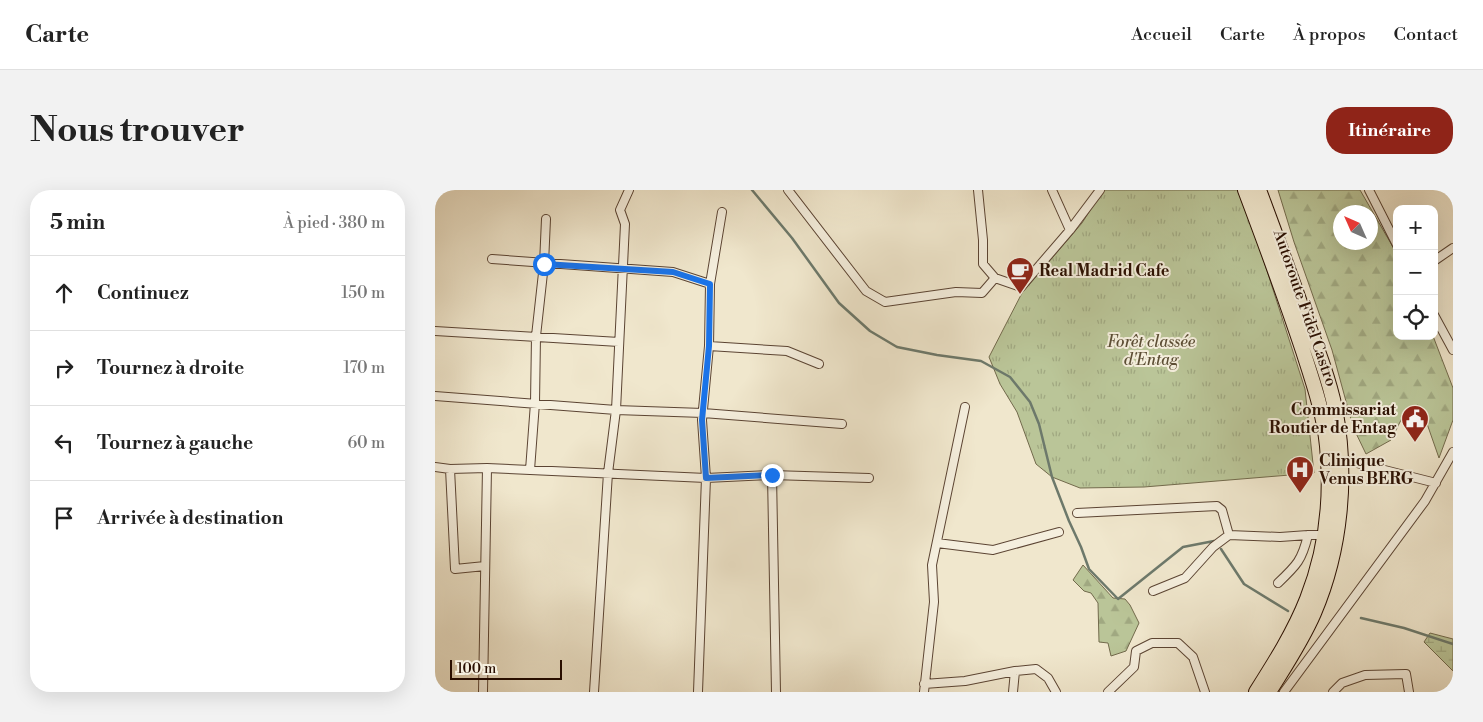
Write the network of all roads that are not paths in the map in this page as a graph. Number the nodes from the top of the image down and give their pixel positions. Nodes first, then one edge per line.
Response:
1 (629, 190) edge
2 (788, 190) edge
3 (978, 190) edge
4 (1052, 190) edge
5 (1100, 190) edge
6 (1245, 190) edge
7 (1259, 190) edge
8 (1369, 190) edge
9 (721, 212) dead end
10 (545, 219) dead end
11 (1070, 230) junction
12 (1393, 237) edge
13 (1453, 248) edge
14 (1438, 258) edge
15 (491, 260) dead end
16 (544, 264) junction
17 (622, 268) junction
18 (995, 278) junction
19 (710, 284) junction
20 (1438, 322) edge
21 (435, 331) edge
22 (536, 336) junction
23 (619, 342) junction
24 (709, 346) junction
25 (1453, 350) edge
26 (819, 364) dead end
27 (435, 396) edge
28 (535, 403) junction
29 (965, 407) dead end
30 (616, 410) junction
31 (703, 413) junction
32 (842, 424) dead end
33 (1453, 452) edge
34 (1341, 459) junction
35 (435, 467) edge
36 (487, 468) junction
37 (451, 469) junction
38 (530, 470) junction
39 (608, 473) junction
40 (772, 475) junction
41 (706, 478) junction
42 (869, 478) dead end
43 (1436, 483) junction
44 (1077, 513) dead end
45 (1059, 532) dead end
46 (1229, 535) junction
47 (1308, 535) junction
48 (1325, 535) junction
49 (937, 543) junction
50 (485, 566) junction
51 (1278, 583) dead end
52 (1153, 591) dead end
53 (1015, 671) junction
54 (924, 688) edge
55 (483, 692) edge
56 (594, 692) edge
57 (698, 692) edge
58 (777, 692) edge
59 (1013, 692) edge
60 (1056, 692) edge
61 (1108, 692) edge
62 (1205, 692) edge
63 (1256, 692) edge
64 (1269, 692) edge
65 (1284, 692) edge
66 (1333, 692) edge
67 (1409, 692) edge

1 - 17 street
2 - 18 street
3 - 18 street
4 - 11 street
5 - 11 street
6 - 48 highway, Autoroute Fidel Castro
7 - 34 highway, Autoroute Fidel Castro
8 - 12 street
9 - 19 street
10 - 16 street
11 - 18 street
13 - 14 street
15 - 16 street
16 - 17 street
16 - 22 street
17 - 19 street
17 - 23 street
19 - 24 street
20 - 25 street
21 - 22 street
22 - 23 street
22 - 28 street
23 - 30 street
24 - 26 street
24 - 31 street
27 - 28 street
28 - 30 street
28 - 38 street
29 - 49 street
30 - 31 street
30 - 39 street
31 - 32 street
31 - 41 street
33 - 43 street
34 - 43 street
34 - 64 highway, Autoroute Fidel Castro
35 - 37 street
36 - 37 street
36 - 38 street
36 - 50 street
37 - 50 street
38 - 39 street
39 - 41 street
39 - 56 street
40 - 41 street
40 - 42 street
40 - 58 street
41 - 57 street
43 - 65 street
44 - 46 street
45 - 49 street
46 - 47 street
46 - 52 street
47 - 48 street
47 - 51 street
48 - 63 highway, Autoroute Fidel Castro
49 - 54 street
50 - 55 street
53 - 54 street
53 - 59 street
53 - 60 street
61 - 62 street
66 - 67 street

